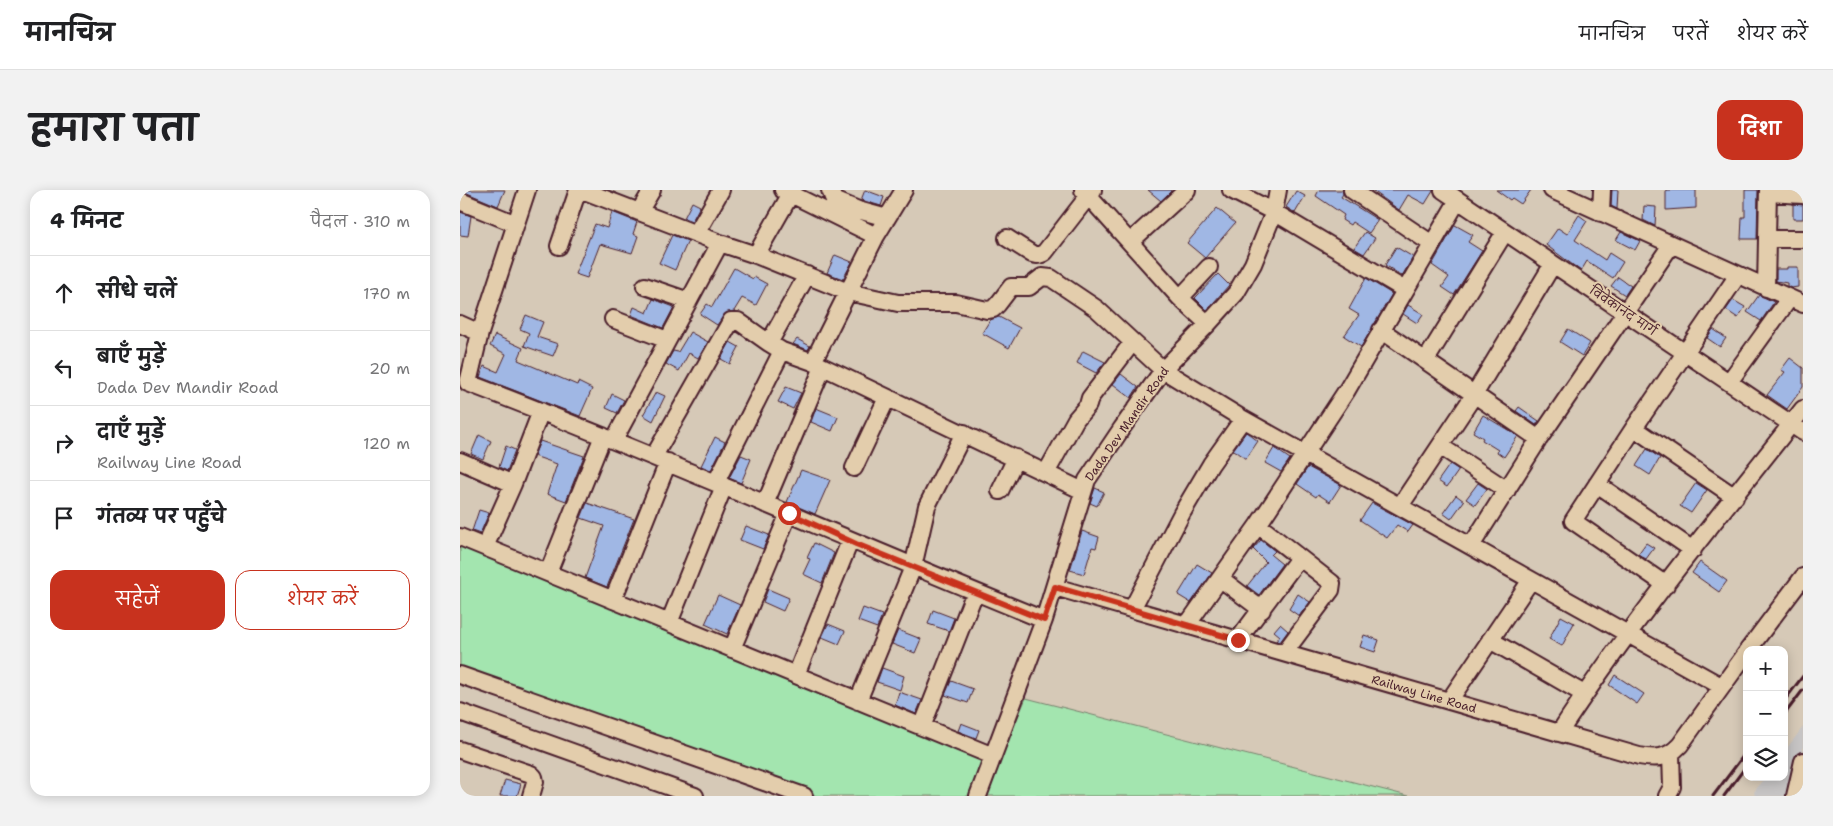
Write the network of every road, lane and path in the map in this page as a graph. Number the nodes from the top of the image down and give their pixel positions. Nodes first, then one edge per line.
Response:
1 (527, 190) edge
2 (578, 190) edge
3 (582, 190) edge
4 (652, 190) edge
5 (720, 190) edge
6 (830, 190) edge
7 (904, 190) edge
8 (1187, 190) edge
9 (1231, 190) edge
10 (1278, 190) edge
11 (1352, 190) edge
12 (1552, 190) edge
13 (1602, 190) edge
14 (789, 191) edge
15 (1088, 192) edge
16 (1768, 192) edge
17 (1448, 193) edge
18 (605, 194) edge
19 (1576, 195) edge
20 (1803, 195) edge
21 (460, 201) edge
22 (639, 212) junction
23 (1274, 212) junction
24 (1601, 213) junction
25 (887, 218) junction
26 (516, 224) junction
27 (1505, 232) junction
28 (696, 234) junction
29 (876, 236) junction
30 (1006, 238) dead end
31 (1767, 239) junction
32 (1803, 240) edge
33 (1131, 241) junction
34 (720, 243) junction
35 (1432, 244) junction
36 (1671, 245) junction
37 (559, 246) dead end
38 (756, 255) junction
39 (1554, 264) junction
40 (1209, 267) dead end
41 (807, 275) junction
42 (1738, 275) junction
43 (645, 286) dead end
44 (1766, 288) junction
45 (1405, 290) junction
46 (848, 292) junction
47 (1180, 298) junction
48 (1796, 301) edge
49 (689, 302) junction
50 (1624, 312) junction
51 (613, 319) dead end
52 (460, 324) edge
53 (1208, 324) junction
54 (1381, 330) junction
55 (480, 333) junction
56 (668, 340) junction
57 (1132, 343) junction
58 (776, 347) junction
59 (1685, 352) junction
60 (1426, 360) junction
61 (818, 364) junction
62 (1163, 370) junction
63 (464, 382) edge
64 (1729, 382) junction
65 (1474, 395) junction
66 (887, 398) junction
67 (1803, 409) edge
68 (542, 411) junction
69 (1243, 418) junction
70 (1634, 428) junction
71 (1797, 428) edge
72 (964, 433) junction
73 (608, 438) junction
74 (1539, 440) junction
75 (1440, 446) junction
76 (1306, 454) junction
77 (1016, 458) junction
78 (661, 460) junction
79 (460, 461) edge
80 (854, 468) dead end
81 (1046, 473) junction
82 (513, 484) junction
83 (720, 484) junction
84 (1597, 484) junction
85 (1000, 490) dead end
86 (1083, 490) junction
87 (1507, 490) junction
88 (1735, 497) junction
89 (765, 504) junction
90 (1400, 506) junction
91 (789, 513) junction
92 (1258, 525) junction
93 (460, 536) edge
94 (850, 541) junction
95 (1471, 546) junction
96 (485, 547) junction
97 (1693, 550) junction
98 (1300, 558) junction
99 (913, 567) junction
100 (548, 573) junction
101 (1803, 577) edge
102 (1221, 579) junction
103 (1531, 580) junction
104 (1666, 585) junction
105 (1055, 587) junction
106 (975, 592) junction
107 (613, 600) junction
108 (1132, 609) junction
109 (1262, 610) junction
110 (1044, 620) junction
111 (669, 623) junction
112 (1187, 625) junction
113 (1629, 634) junction
114 (1238, 640) junction
115 (1490, 640) junction
116 (1752, 646) edge
117 (732, 649) junction
118 (1284, 654) junction
119 (1743, 657) edge
120 (460, 675) edge
121 (796, 675) junction
122 (1721, 686) junction
123 (1584, 694) junction
124 (858, 700) junction
125 (1449, 701) junction
126 (460, 712) edge
127 (922, 727) junction
128 (1559, 733) junction
129 (460, 750) edge
130 (1671, 754) junction
131 (993, 756) junction
132 (1803, 761) edge
133 (531, 796) edge
134 (695, 796) edge
135 (804, 796) edge
136 (978, 796) edge
137 (1667, 796) edge
138 (1794, 796) edge

1 - 26 street
2 - 37 street
3 - 18 street
4 - 22 street
5 - 28 street
6 - 25 street
7 - 25 street
8 - 33 street
9 - 23 street
10 - 23 street, Dada Dev Mandir Road
11 - 35 street
12 - 19 street
13 - 24 street
14 - 29 street
14 - 38 street
15 - 30 street
15 - 33 street
16 - 20 street
16 - 31 street
17 - 27 street, विवेकानंद मार्ग
17 - 35 street
18 - 22 street
19 - 24 street
21 - 26 street
22 - 28 street
23 - 45 street
23 - 53 street, Dada Dev Mandir Road
24 - 36 street
25 - 29 street
26 - 55 street
27 - 39 street, विवेकानंद मार्ग
27 - 60 street
28 - 34 street
29 - 46 street
31 - 32 street
31 - 44 street
33 - 47 street
34 - 38 street
34 - 49 street
35 - 45 street
36 - 42 street
36 - 50 street
38 - 41 street
39 - 50 street, विवेकानंद मार्ग
39 - 65 street
40 - 47 street
41 - 46 street
41 - 58 street
42 - 44 street
42 - 59 street
43 - 49 street
44 - 48 street
45 - 54 street
46 - 57 street
46 - 61 street
47 - 53 street
48 - 64 street
49 - 56 street
50 - 59 street, विवेकानंद मार्ग
50 - 74 street
51 - 56 street
52 - 55 street
53 - 62 street, Dada Dev Mandir Road
54 - 60 street
54 - 76 street
55 - 63 street
56 - 73 street
57 - 62 street
57 - 81 street
58 - 61 street
58 - 78 street
58 - 83 street
59 - 64 street, विवेकानंद मार्ग
59 - 70 street
60 - 65 street
61 - 66 street
61 - 89 street
62 - 69 street
62 - 86 street, Dada Dev Mandir Road
63 - 68 street
64 - 71 street, विवेकानंद मार्ग
65 - 74 street
65 - 75 street
66 - 72 street
66 - 80 street
67 - 71 street
68 - 73 street
68 - 82 street
69 - 76 street
69 - 108 street
70 - 84 street
70 - 88 street
71 - 88 street
72 - 77 street
72 - 99 street
73 - 78 street
73 - 100 street
74 - 87 street
75 - 87 street
75 - 90 street
76 - 90 street
76 - 92 street
77 - 81 street
77 - 85 street
78 - 83 street
78 - 107 street
79 - 82 street
81 - 86 street
82 - 96 street
83 - 89 street
83 - 111 street
84 - 97 street
84 - 104 street
86 - 105 street, Dada Dev Mandir Road
87 - 95 street
88 - 97 street
89 - 91 street
90 - 95 street
91 - 94 street
91 - 117 street
92 - 98 street
92 - 102 street
93 - 96 street
94 - 99 street
94 - 121 street
95 - 103 street
96 - 100 street
97 - 104 street
98 - 109 street
98 - 118 street
99 - 106 street
99 - 124 street
100 - 107 street
101 - 116 street
102 - 109 street
102 - 112 street
103 - 113 street
103 - 115 street
104 - 113 street
105 - 108 street, Railway Line Road
105 - 110 street, Dada Dev Mandir Road
106 - 110 street
106 - 127 street
107 - 111 street
108 - 112 street, Railway Line Road
109 - 114 street
110 - 131 street, Dada Dev Mandir Road
111 - 117 street
112 - 114 street, Railway Line Road
113 - 122 street
113 - 123 street
114 - 118 street, Railway Line Road
115 - 123 street
115 - 125 street
117 - 121 street
118 - 125 street, Railway Line Road
119 - 122 street
120 - 135 street
121 - 124 street
122 - 130 street
123 - 128 street
124 - 127 street
125 - 128 street, Railway Line Road
126 - 134 street
127 - 131 street
128 - 130 street, Railway Line Road
129 - 133 street
130 - 137 street
131 - 136 street, Dada Dev Mandir Road
132 - 138 street

